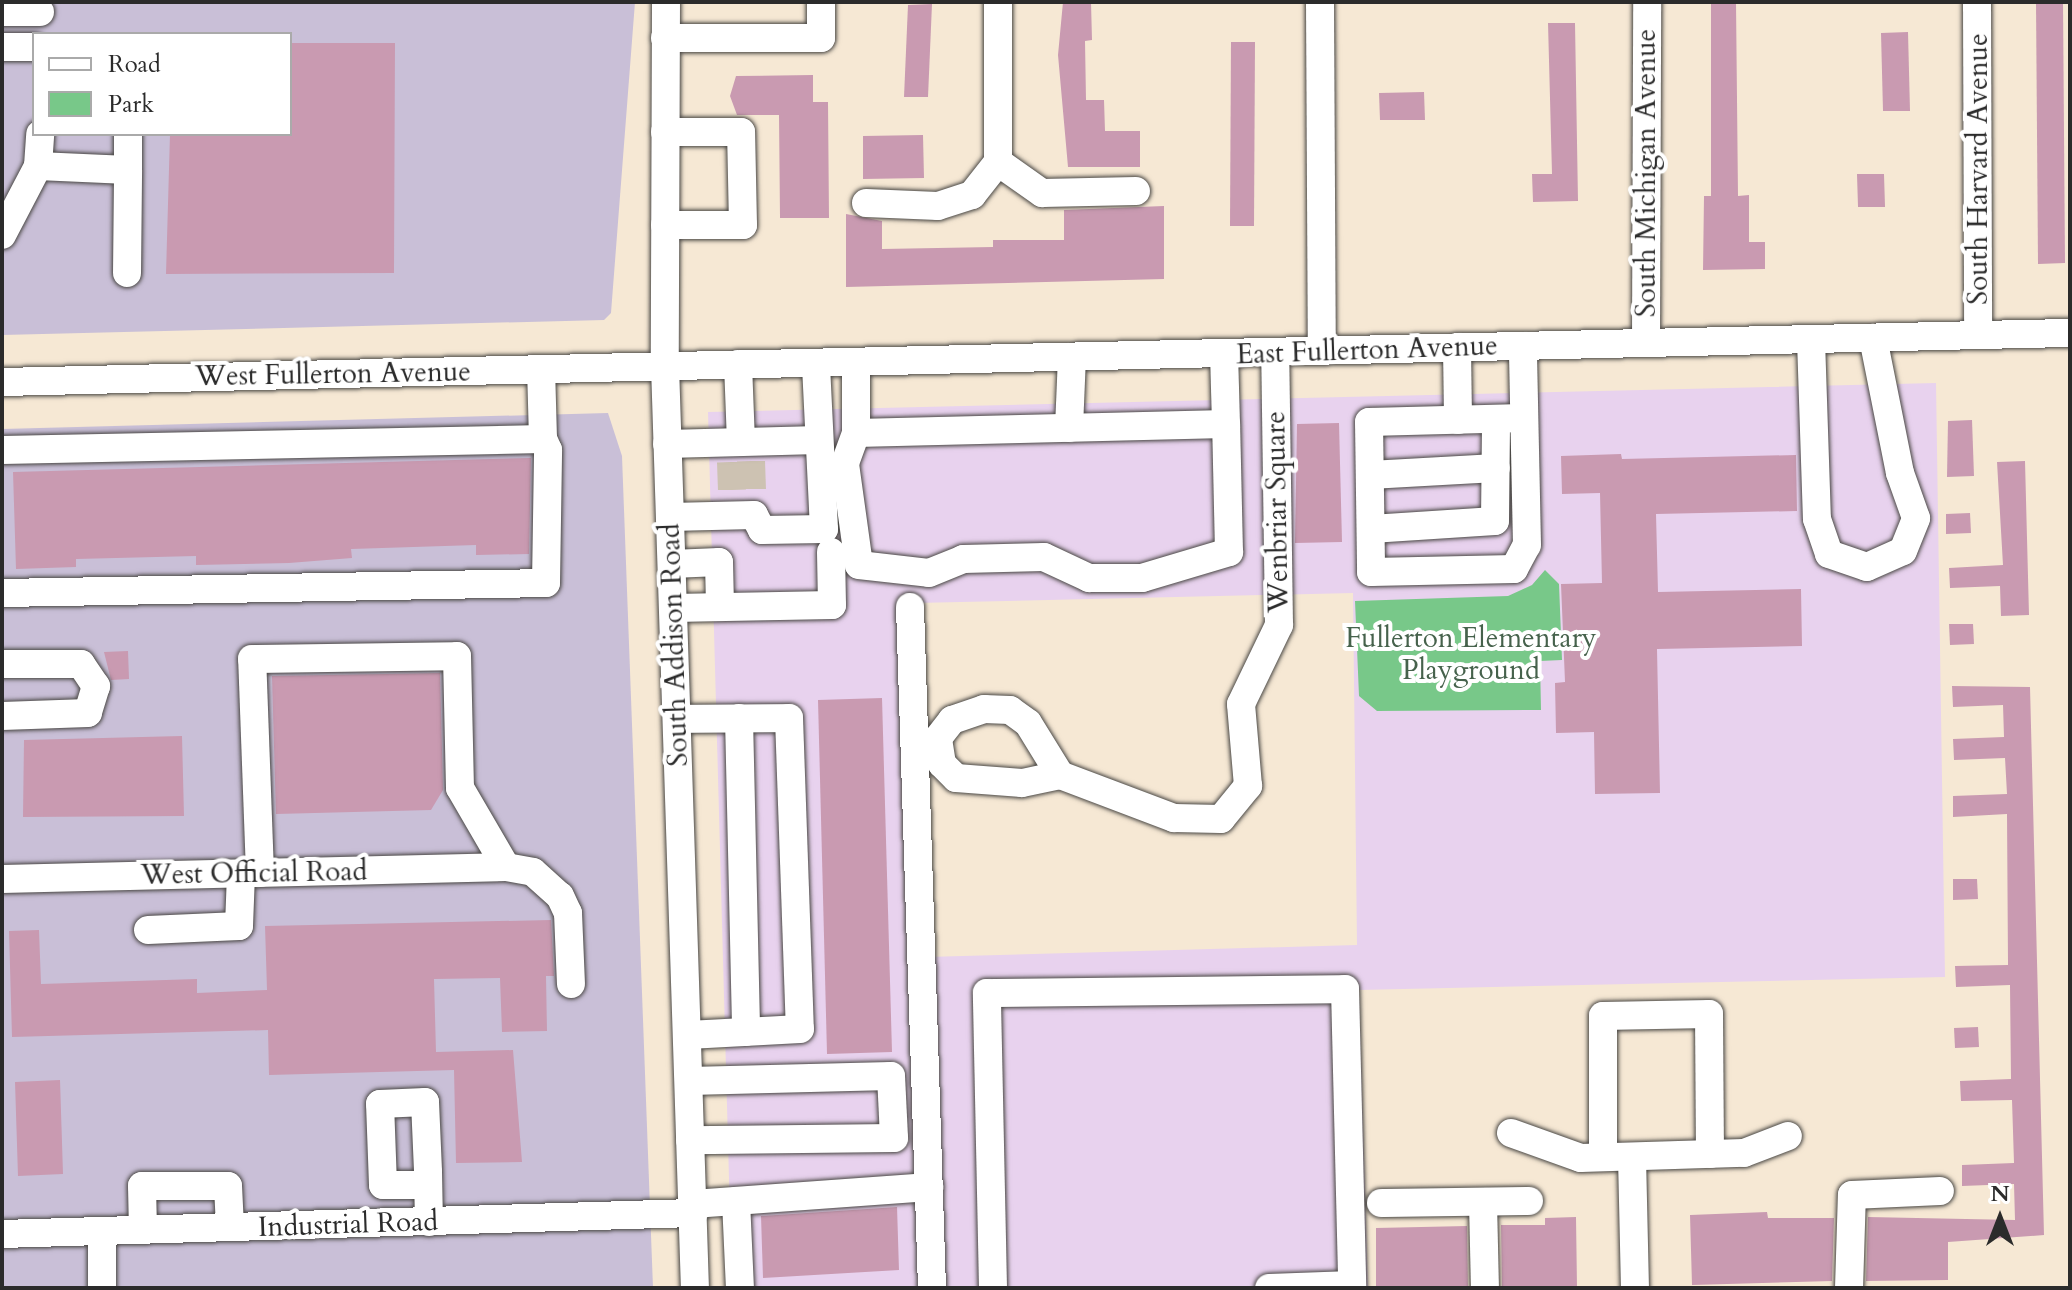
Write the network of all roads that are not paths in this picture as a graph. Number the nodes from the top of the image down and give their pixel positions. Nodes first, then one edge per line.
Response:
1 (666, 2) edge
2 (821, 2) edge
3 (998, 2) edge
4 (1320, 2) edge
5 (1647, 2) edge
6 (1977, 2) edge
7 (2, 12) edge
8 (40, 16) edge
9 (665, 38) junction
10 (2, 47) edge
11 (32, 47) edge
12 (665, 132) junction
13 (40, 136) edge
14 (128, 136) edge
15 (998, 162) junction
16 (38, 166) junction
17 (128, 170) junction
18 (1136, 191) dead end
19 (866, 203) dead end
20 (665, 225) junction
21 (2, 235) edge
22 (127, 273) dead end
23 (2070, 333) edge
24 (1978, 335) junction
25 (1873, 338) junction
26 (1811, 340) junction
27 (1646, 343) junction
28 (1523, 346) junction
29 (1457, 347) junction
30 (1322, 350) junction
31 (1275, 353) junction
32 (1224, 354) junction
33 (1072, 357) junction
34 (856, 362) junction
35 (816, 363) junction
36 (738, 364) junction
37 (665, 366) junction
38 (541, 369) junction
39 (2, 382) edge
40 (1510, 418) junction
41 (1458, 420) junction
42 (1226, 424) junction
43 (1069, 428) junction
44 (856, 433) junction
45 (543, 439) junction
46 (819, 440) junction
47 (667, 444) junction
48 (2, 450) edge
49 (1496, 468) junction
50 (733, 474) junction
51 (1370, 475) junction
52 (670, 517) junction
53 (1371, 529) junction
54 (831, 552) dead end
55 (672, 564) junction
56 (2, 593) edge
57 (720, 607) junction
58 (910, 607) dead end
59 (673, 608) junction
60 (2, 664) edge
61 (2, 716) edge
62 (739, 718) junction
63 (677, 719) junction
64 (1060, 775) dead end
65 (506, 867) junction
66 (250, 873) junction
67 (2, 879) edge
68 (148, 930) dead end
69 (571, 984) dead end
70 (746, 1032) junction
71 (688, 1035) junction
72 (689, 1081) junction
73 (1511, 1133) dead end
74 (1788, 1136) dead end
75 (690, 1140) junction
76 (1710, 1154) junction
77 (1603, 1157) junction
78 (1632, 1157) junction
79 (428, 1185) dead end
80 (929, 1187) junction
81 (1940, 1191) dead end
82 (736, 1201) junction
83 (1529, 1201) dead end
84 (1483, 1202) junction
85 (1381, 1203) dead end
86 (694, 1208) junction
87 (429, 1222) junction
88 (230, 1227) junction
89 (143, 1230) junction
90 (102, 1231) junction
91 (2, 1234) edge
92 (102, 1288) edge
93 (695, 1288) edge
94 (740, 1288) edge
95 (932, 1288) edge
96 (993, 1288) edge
97 (1269, 1288) edge
98 (1485, 1288) edge
99 (1635, 1288) edge
100 (1849, 1288) edge

1 - 9 street, South Addison Road
2 - 9 street
3 - 15 street
4 - 30 street
5 - 27 street, South Michigan Avenue
6 - 24 street, South Harvard Avenue
7 - 8 street
9 - 12 street, South Addison Road
10 - 11 street
12 - 20 street, South Addison Road
12 - 20 street
13 - 16 street
14 - 17 street
15 - 18 street
15 - 19 street
16 - 17 street
16 - 21 street
17 - 22 street
20 - 37 street, South Addison Road
23 - 24 street, East Fullerton Avenue
24 - 25 street, East Fullerton Avenue
25 - 26 street, East Fullerton Avenue
25 - 26 street
26 - 27 street, East Fullerton Avenue
27 - 28 street, East Fullerton Avenue
28 - 29 street, East Fullerton Avenue
28 - 40 street
29 - 30 street, East Fullerton Avenue
29 - 41 street
30 - 31 street, East Fullerton Avenue
31 - 32 street, East Fullerton Avenue
31 - 64 street, Wenbriar Square
32 - 33 street, East Fullerton Avenue
32 - 42 street
33 - 34 street, East Fullerton Avenue
33 - 43 street
34 - 35 street, East Fullerton Avenue
34 - 44 street
35 - 36 street, East Fullerton Avenue
35 - 46 street
36 - 37 street, East Fullerton Avenue
36 - 50 street
37 - 38 street, West Fullerton Avenue
37 - 47 street, South Addison Road
38 - 39 street, West Fullerton Avenue
38 - 45 street
40 - 41 street
40 - 49 street
40 - 53 street
41 - 51 street
42 - 43 street
42 - 44 street
43 - 44 street
45 - 48 street
45 - 56 street
46 - 50 street
46 - 50 street
47 - 50 street
47 - 52 street, South Addison Road
49 - 51 street
49 - 53 street
50 - 52 street
51 - 53 street
52 - 55 street, South Addison Road
54 - 57 street
55 - 57 street
55 - 59 street, South Addison Road
57 - 59 street
58 - 80 street
59 - 63 street, South Addison Road
60 - 61 street
62 - 63 street
62 - 70 street
62 - 70 street
63 - 71 street, South Addison Road
65 - 66 street, West Official Road
65 - 66 street
65 - 69 street
66 - 67 street, West Official Road
66 - 68 street
70 - 71 street
71 - 72 street, South Addison Road
72 - 75 street, South Addison Road
72 - 75 street
73 - 77 street
74 - 76 street
75 - 86 street, South Addison Road
76 - 77 street
76 - 78 street
77 - 78 street
78 - 99 street
79 - 87 street
80 - 82 street, Industrial Road
80 - 95 street
81 - 100 street
82 - 86 street, Industrial Road
82 - 94 street
83 - 84 street
84 - 85 street
84 - 98 street
86 - 87 street, Industrial Road
86 - 93 street, South Addison Road
87 - 88 street, Industrial Road
88 - 89 street, Industrial Road
88 - 89 street
89 - 90 street, Industrial Road
90 - 91 street, Industrial Road
90 - 92 street
96 - 97 street

